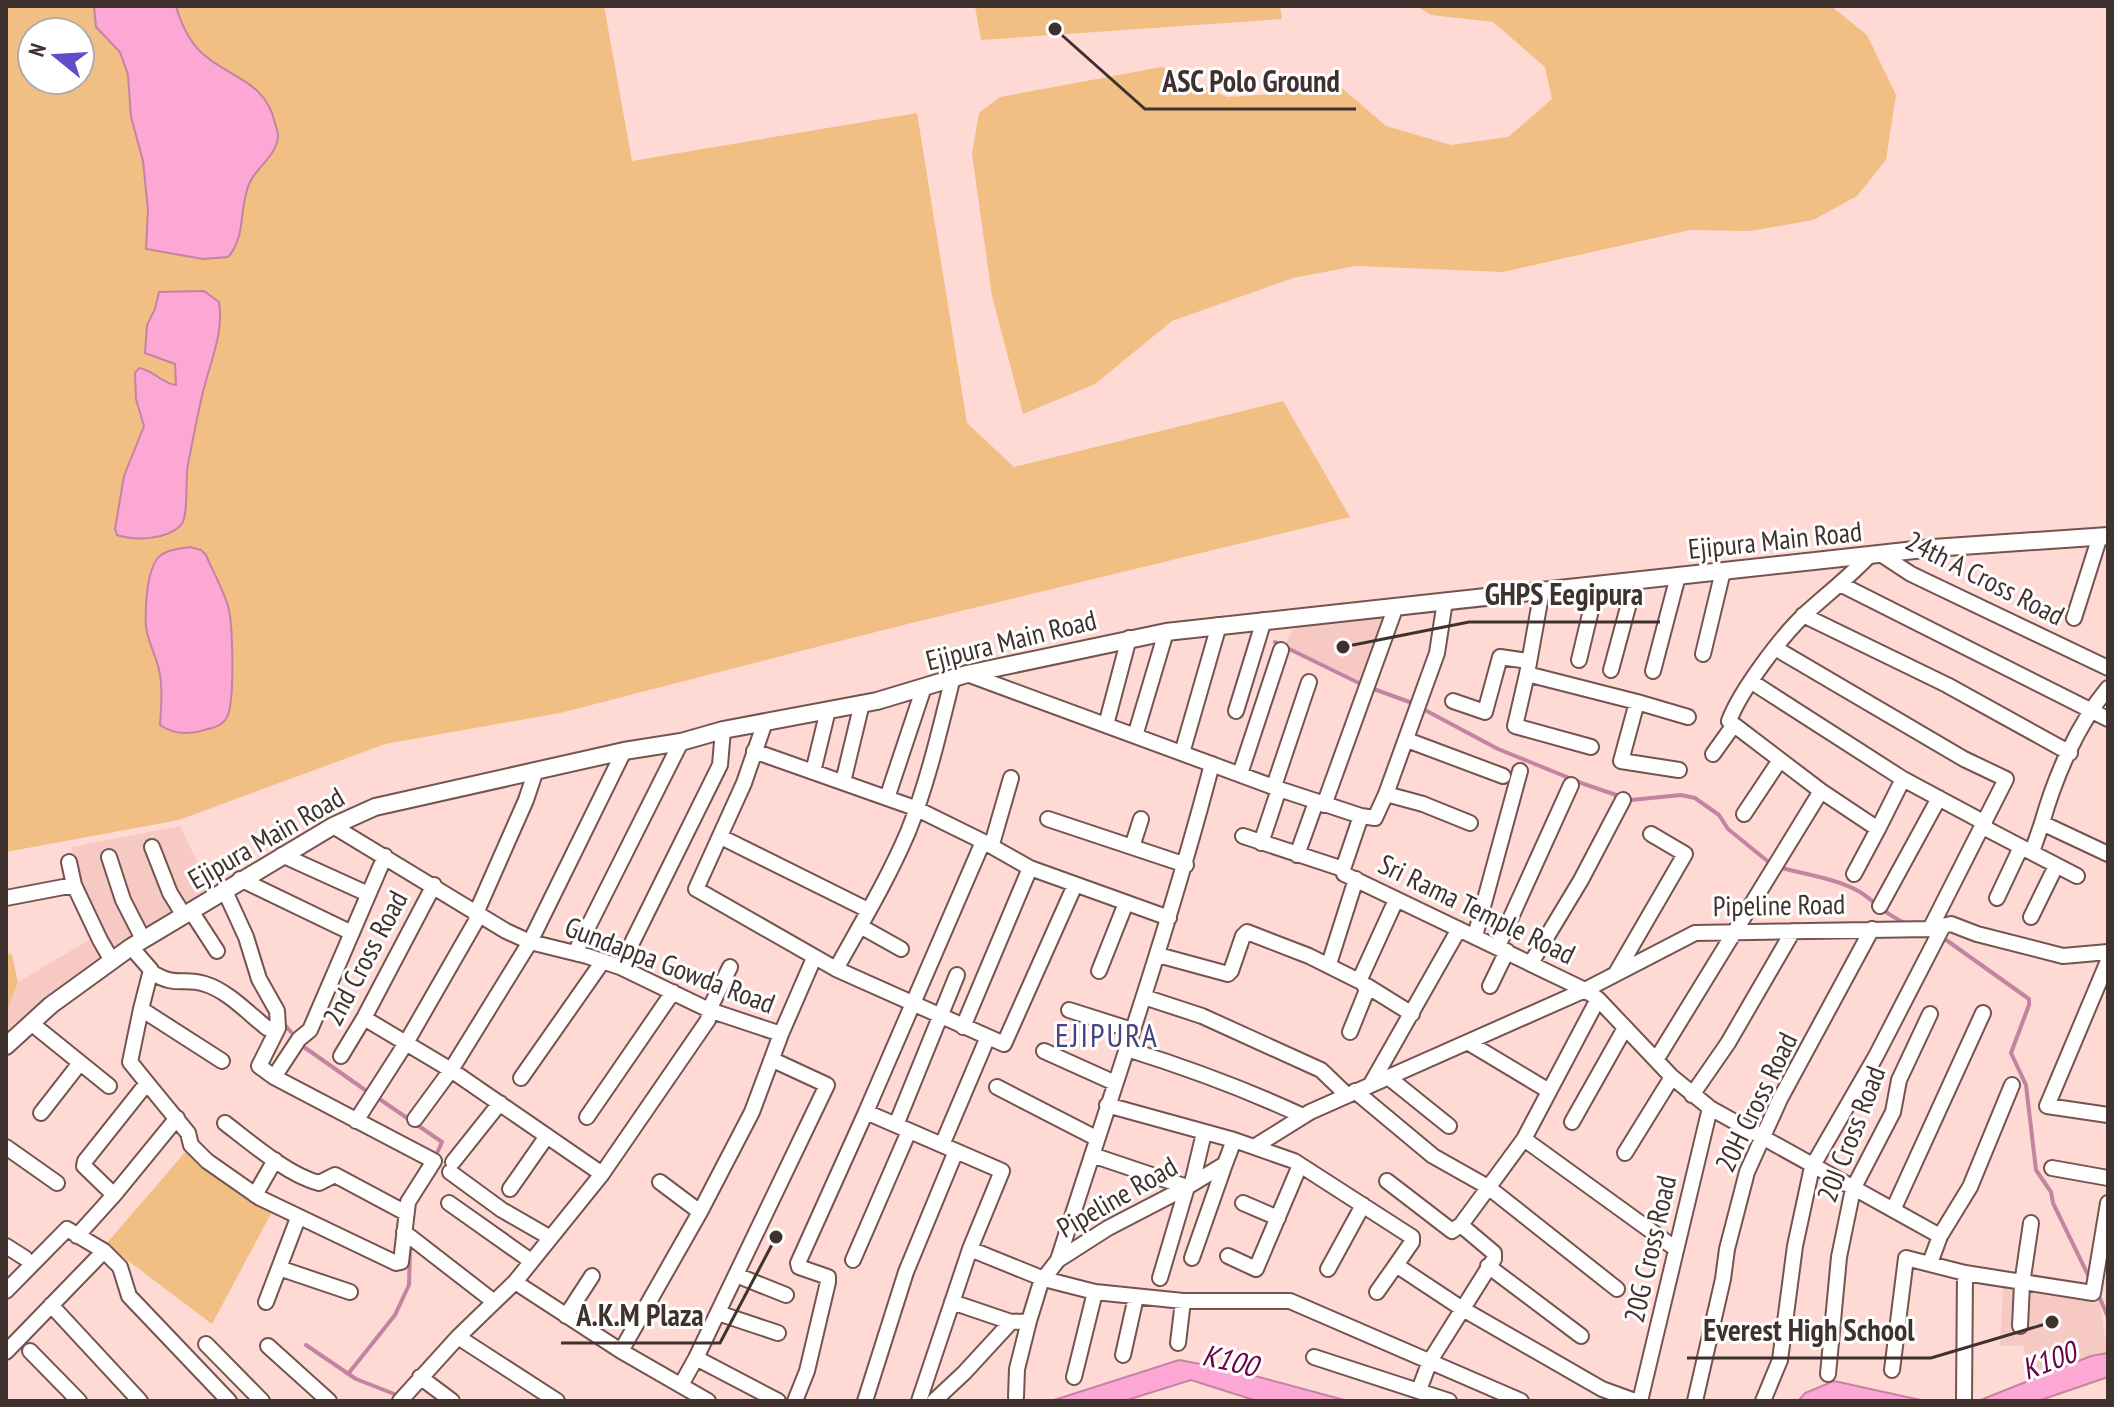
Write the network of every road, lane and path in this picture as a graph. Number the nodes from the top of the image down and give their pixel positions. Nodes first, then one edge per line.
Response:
1 (2104, 536) edge
2 (1875, 555) junction
3 (1723, 571) junction
4 (1678, 576) junction
5 (1635, 581) junction
6 (1597, 585) junction
7 (1842, 585) junction
8 (1542, 590) junction
9 (1445, 601) junction
10 (1396, 606) junction
11 (1803, 615) junction
12 (2074, 618) dead end
13 (1264, 620) junction
14 (1219, 625) junction
15 (1166, 632) junction
16 (1129, 638) junction
17 (1775, 648) junction
18 (1281, 650) dead end
19 (1703, 654) dead end
20 (1579, 660) dead end
21 (1527, 668) junction
22 (2108, 668) edge
23 (1611, 670) dead end
24 (1653, 671) dead end
25 (960, 675) junction
26 (1309, 682) dead end
27 (1752, 682) junction
28 (924, 687) junction
29 (2108, 688) edge
30 (1453, 701) dead end
31 (1637, 702) junction
32 (862, 703) junction
33 (828, 710) junction
34 (2092, 710) junction
35 (1236, 711) dead end
36 (1688, 717) dead end
37 (2108, 719) edge
38 (765, 722) junction
39 (1106, 725) junction
40 (1733, 726) junction
41 (723, 730) junction
42 (1135, 736) junction
43 (1407, 740) junction
44 (681, 742) junction
45 (1591, 747) dead end
46 (624, 751) junction
47 (754, 751) junction
48 (1182, 753) junction
49 (2070, 753) junction
50 (1713, 754) dead end
51 (1780, 760) junction
52 (1212, 764) junction
53 (536, 770) junction
54 (1679, 770) dead end
55 (1520, 771) dead end
56 (813, 772) junction
57 (1240, 774) junction
58 (1503, 776) dead end
59 (1011, 778) dead end
60 (1903, 779) junction
61 (843, 782) junction
62 (1571, 785) dead end
63 (1276, 788) junction
64 (1821, 791) junction
65 (1386, 794) junction
66 (887, 798) junction
67 (1939, 798) junction
68 (1623, 800) dead end
69 (1320, 803) junction
70 (915, 808) junction
71 (1744, 814) dead end
72 (1361, 816) junction
73 (1048, 819) dead end
74 (1141, 819) dead end
75 (1470, 823) dead end
76 (2042, 823) junction
77 (1984, 825) junction
78 (333, 826) junction
79 (1878, 829) junction
80 (1651, 834) dead end
81 (1243, 836) dead end
82 (721, 837) junction
83 (988, 843) junction
84 (1261, 843) junction
85 (152, 847) dead end
86 (1132, 847) junction
87 (2026, 850) junction
88 (2108, 854) edge
89 (282, 855) junction
90 (1297, 855) junction
91 (385, 856) junction
92 (109, 857) dead end
93 (69, 862) dead end
94 (1186, 865) junction
95 (2056, 866) junction
96 (1030, 868) junction
97 (1343, 869) junction
98 (1854, 874) dead end
99 (2077, 876) dead end
100 (240, 879) junction
101 (1356, 879) junction
102 (74, 885) junction
103 (434, 885) junction
104 (1075, 885) junction
105 (224, 889) junction
106 (368, 894) junction
107 (6, 898) edge
108 (1997, 898) dead end
109 (1396, 900) junction
110 (1126, 903) junction
111 (1880, 906) dead end
112 (868, 910) junction
113 (477, 911) junction
114 (187, 912) junction
115 (2031, 917) dead end
116 (1169, 918) junction
117 (860, 926) junction
118 (1936, 928) junction
119 (1459, 929) junction
120 (1872, 929) junction
121 (1737, 931) junction
122 (1793, 931) junction
123 (352, 933) junction
124 (1475, 936) junction
125 (530, 942) junction
126 (137, 943) junction
127 (901, 949) dead end
128 (1502, 949) junction
129 (217, 951) dead end
130 (2108, 952) edge
131 (578, 954) junction
132 (1158, 955) junction
133 (814, 958) junction
134 (111, 959) junction
135 (603, 961) junction
136 (2108, 961) edge
137 (1531, 963) junction
138 (1329, 964) junction
139 (620, 967) junction
140 (730, 967) dead end
141 (836, 969) junction
142 (1099, 971) dead end
143 (151, 972) junction
144 (1616, 974) junction
145 (957, 975) dead end
146 (1363, 984) junction
147 (1490, 986) dead end
148 (673, 992) junction
149 (1591, 995) junction
150 (2093, 996) junction
151 (1144, 997) junction
152 (2108, 1001) edge
153 (913, 1003) junction
154 (141, 1009) junction
155 (709, 1010) junction
156 (1069, 1010) dead end
157 (1983, 1013) dead end
158 (1412, 1014) junction
159 (1930, 1014) dead end
160 (940, 1017) junction
161 (364, 1018) junction
162 (31, 1023) junction
163 (963, 1027) junction
164 (278, 1028) junction
165 (1625, 1028) junction
166 (1132, 1030) junction
167 (1350, 1032) dead end
168 (781, 1034) junction
169 (987, 1039) junction
170 (406, 1043) junction
171 (1469, 1043) junction
172 (6, 1046) edge
173 (1127, 1049) junction
174 (1044, 1051) dead end
175 (341, 1056) dead end
176 (773, 1060) junction
177 (1656, 1060) junction
178 (222, 1061) dead end
179 (80, 1063) junction
180 (451, 1070) junction
181 (274, 1077) junction
182 (1388, 1077) junction
183 (1672, 1077) junction
184 (521, 1078) dead end
185 (147, 1083) junction
186 (1115, 1083) junction
187 (1371, 1084) junction
188 (2012, 1085) dead end
189 (109, 1086) dead end
190 (997, 1087) dead end
191 (1549, 1091) junction
192 (1351, 1093) junction
193 (1692, 1095) junction
194 (500, 1103) junction
195 (1107, 1105) junction
196 (1710, 1108) junction
197 (866, 1112) junction
198 (41, 1113) dead end
199 (2108, 1115) edge
200 (1303, 1116) junction
201 (587, 1117) dead end
202 (177, 1118) junction
203 (415, 1119) dead end
204 (356, 1121) junction
205 (1572, 1122) dead end
206 (225, 1123) dead end
207 (1449, 1126) dead end
208 (902, 1128) junction
209 (1204, 1133) junction
210 (547, 1136) junction
211 (1096, 1138) junction
212 (1760, 1138) junction
213 (1524, 1139) junction
214 (1234, 1140) junction
215 (6, 1147) edge
216 (1254, 1147) junction
217 (949, 1148) junction
218 (1625, 1153) dead end
219 (1092, 1155) junction
220 (275, 1160) junction
221 (1225, 1164) junction
222 (444, 1165) junction
223 (1300, 1165) junction
224 (1812, 1167) junction
225 (2052, 1168) dead end
226 (602, 1174) junction
227 (2108, 1178) edge
228 (1387, 1181) dead end
229 (660, 1182) dead end
230 (57, 1183) dead end
231 (1190, 1185) junction
232 (1488, 1187) junction
233 (510, 1189) dead end
234 (1853, 1189) junction
235 (114, 1195) junction
236 (255, 1195) junction
237 (449, 1203) dead end
238 (1243, 1203) dead end
239 (2108, 1203) edge
240 (1363, 1205) junction
241 (1893, 1210) junction
242 (700, 1212) junction
243 (406, 1213) junction
244 (298, 1218) junction
245 (1278, 1218) junction
246 (2031, 1223) dead end
247 (1462, 1224) junction
248 (404, 1232) junction
249 (77, 1236) junction
250 (1940, 1236) junction
251 (549, 1237) junction
252 (6, 1246) edge
253 (970, 1249) junction
254 (1676, 1249) junction
255 (104, 1251) junction
256 (1228, 1256) dead end
257 (25, 1258) dead end
258 (1192, 1258) dead end
259 (853, 1260) dead end
260 (1058, 1260) junction
261 (531, 1261) junction
262 (1930, 1263) junction
263 (1396, 1265) junction
264 (1488, 1266) junction
265 (279, 1268) junction
266 (1328, 1269) dead end
267 (1965, 1273) junction
268 (736, 1275) junction
269 (592, 1276) dead end
270 (1160, 1278) dead end
271 (1044, 1279) junction
272 (515, 1282) junction
273 (2022, 1284) junction
274 (1617, 1289) dead end
275 (6, 1291) edge
276 (350, 1292) dead end
277 (1095, 1292) junction
278 (1377, 1292) dead end
279 (786, 1295) dead end
280 (1136, 1297) junction
281 (493, 1301) junction
282 (1183, 1301) junction
283 (266, 1302) dead end
284 (952, 1302) junction
285 (51, 1305) junction
286 (1461, 1308) junction
287 (718, 1313) junction
288 (566, 1316) junction
289 (1029, 1321) junction
290 (1011, 1322) junction
291 (2020, 1326) dead end
292 (778, 1333) dead end
293 (1581, 1336) dead end
294 (458, 1337) junction
295 (1178, 1343) dead end
296 (206, 1344) dead end
297 (268, 1346) dead end
298 (30, 1351) dead end
299 (621, 1351) junction
300 (6, 1352) edge
301 (1123, 1355) dead end
302 (1314, 1357) dead end
303 (696, 1358) junction
304 (1430, 1361) junction
305 (1892, 1370) dead end
306 (1828, 1374) dead end
307 (420, 1377) junction
308 (1074, 1377) dead end
309 (681, 1385) junction
310 (1419, 1390) junction
311 (1016, 1397) dead end
312 (1964, 1399) edge
313 (79, 1401) edge
314 (140, 1401) edge
315 (229, 1401) edge
316 (262, 1401) edge
317 (329, 1401) edge
318 (400, 1401) edge
319 (452, 1401) edge
320 (557, 1401) edge
321 (708, 1401) edge
322 (778, 1401) edge
323 (795, 1401) edge
324 (865, 1401) edge
325 (919, 1401) edge
326 (934, 1401) edge
327 (1449, 1401) edge
328 (1521, 1401) edge
329 (1638, 1401) edge
330 (1695, 1401) edge
331 (1763, 1401) edge

1 - 2 street, Ejipura Main Road
1 - 12 street
2 - 3 street, Ejipura Main Road
2 - 7 street
2 - 22 street, 24th A Cross Road
3 - 4 street, Ejipura Main Road
3 - 19 street
4 - 5 street, Ejipura Main Road
4 - 24 street
5 - 6 street, Ejipura Main Road
5 - 23 street
6 - 8 street, Ejipura Main Road
6 - 20 street
7 - 11 street
7 - 34 street
8 - 9 street, Ejipura Main Road
8 - 21 street
9 - 10 street, Ejipura Main Road
9 - 43 street
10 - 13 street, Ejipura Main Road
10 - 69 street
11 - 17 street
11 - 49 street
13 - 14 street, Ejipura Main Road
13 - 35 street
14 - 15 street, Ejipura Main Road
14 - 48 street
15 - 16 street, Ejipura Main Road
15 - 42 street
16 - 25 street, Ejipura Main Road
16 - 39 street
17 - 27 street
17 - 77 street
18 - 57 street
21 - 30 street
21 - 31 street
21 - 45 street
25 - 28 street, Ejipura Main Road
25 - 39 street, Sri Rama Temple Road
25 - 70 street
26 - 63 street
27 - 40 street
27 - 60 street
28 - 32 street, Ejipura Main Road
28 - 66 street
29 - 34 street
31 - 36 street
31 - 54 street
32 - 33 street, Ejipura Main Road
32 - 61 street
33 - 38 street, Ejipura Main Road
33 - 56 street
34 - 37 street
34 - 49 street
38 - 41 street, Ejipura Main Road
38 - 47 street
39 - 42 street, Sri Rama Temple Road
40 - 50 street
40 - 51 street
41 - 44 street, Ejipura Main Road
41 - 139 street
42 - 48 street, Sri Rama Temple Road
43 - 58 street
43 - 65 street
44 - 46 street, Ejipura Main Road
44 - 131 street
46 - 53 street, Ejipura Main Road
46 - 125 street
47 - 56 street
47 - 82 street
48 - 52 street, Sri Rama Temple Road
49 - 76 street
51 - 64 street
51 - 71 street
52 - 57 street, Sri Rama Temple Road
52 - 94 street
53 - 78 street, Ejipura Main Road
53 - 113 street
55 - 124 street
56 - 61 street
57 - 63 street, Sri Rama Temple Road
59 - 83 street
60 - 67 street
60 - 79 street
61 - 66 street
62 - 128 street
63 - 69 street, Sri Rama Temple Road
63 - 84 street
64 - 79 street
64 - 121 street
65 - 72 street
65 - 75 street
66 - 70 street
67 - 77 street
67 - 111 street
68 - 137 street
69 - 72 street, Sri Rama Temple Road
69 - 90 street
70 - 83 street
70 - 112 street
72 - 97 street, Sri Rama Temple Road
73 - 86 street
74 - 86 street
76 - 87 street
76 - 88 street
77 - 87 street
77 - 118 street
78 - 89 street, Ejipura Main Road
78 - 91 street, Gundappa Gowda Road
79 - 98 street
80 - 144 street
81 - 84 street
82 - 112 street
82 - 133 street
83 - 96 street
83 - 153 street
84 - 90 street
85 - 114 street
86 - 94 street
87 - 95 street
87 - 108 street
89 - 100 street, Ejipura Main Road
89 - 106 street
90 - 97 street
91 - 103 street, Gundappa Gowda Road
91 - 106 street
92 - 126 street
93 - 102 street
94 - 116 street
95 - 99 street
95 - 115 street
96 - 104 street
96 - 163 street
97 - 101 street, Sri Rama Temple Road
100 - 105 street, Ejipura Main Road
100 - 123 street
101 - 109 street, Sri Rama Temple Road
101 - 138 street
102 - 107 street
102 - 134 street
103 - 113 street, Gundappa Gowda Road
103 - 161 street, 2nd Cross Road
104 - 110 street
104 - 169 street
105 - 114 street, Ejipura Main Road
105 - 164 street
106 - 123 street
109 - 119 street, Sri Rama Temple Road
109 - 146 street
110 - 116 street
110 - 142 street
112 - 117 street
113 - 125 street, Gundappa Gowda Road
113 - 170 street
114 - 126 street, Ejipura Main Road
114 - 129 street
116 - 132 street
117 - 127 street
117 - 141 street
118 - 120 street, Pipeline Road
118 - 130 street, Pipeline Road
118 - 224 street
119 - 124 street, Sri Rama Temple Road
119 - 158 street
120 - 122 street, Pipeline Road
120 - 212 street, 20H Cross Road
121 - 122 street, Pipeline Road
121 - 144 street, Pipeline Road
121 - 177 street
122 - 193 street
123 - 181 street
124 - 128 street, Sri Rama Temple Road
125 - 131 street, Gundappa Gowda Road
125 - 180 street
126 - 134 street, Ejipura Main Road
126 - 143 street
128 - 137 street, Sri Rama Temple Road
128 - 147 street
131 - 135 street, Gundappa Gowda Road
132 - 138 street
132 - 151 street
133 - 141 street
133 - 168 street
134 - 162 street, Ejipura Main Road
135 - 139 street, Gundappa Gowda Road
135 - 184 street
136 - 150 street
137 - 149 street, Sri Rama Temple Road
138 - 146 street
139 - 148 street, Gundappa Gowda Road
140 - 155 street
141 - 153 street
143 - 154 street
143 - 164 street
144 - 149 street, Pipeline Road
145 - 160 street
146 - 158 street
146 - 167 street
148 - 155 street, Gundappa Gowda Road
148 - 201 street
149 - 165 street, Sri Rama Temple Road
149 - 171 street, Pipeline Road
149 - 191 street
150 - 152 street
150 - 199 street
151 - 166 street
151 - 192 street
153 - 160 street
153 - 197 street
154 - 178 street
154 - 185 street
155 - 168 street, Gundappa Gowda Road
155 - 226 street
156 - 166 street
157 - 241 street
158 - 187 street
159 - 234 street, 20J Cross Road
160 - 163 street
160 - 208 street
161 - 170 street
161 - 175 street, 2nd Cross Road
162 - 172 street, Ejipura Main Road
162 - 179 street
163 - 169 street
164 - 181 street
165 - 177 street, Sri Rama Temple Road
165 - 205 street
166 - 173 street
168 - 176 street
169 - 217 street
170 - 180 street
170 - 204 street
171 - 182 street, Pipeline Road
171 - 191 street
173 - 186 street
173 - 200 street
174 - 186 street
176 - 242 street
176 - 268 street
177 - 183 street, Sri Rama Temple Road
179 - 189 street
179 - 198 street
180 - 194 street
180 - 203 street
181 - 204 street
182 - 187 street, Pipeline Road
182 - 207 street
183 - 193 street, Sri Rama Temple Road
183 - 218 street
185 - 202 street
185 - 235 street
186 - 195 street
187 - 192 street, Pipeline Road
188 - 250 street
190 - 211 street
191 - 213 street
192 - 200 street, Pipeline Road
192 - 232 street
193 - 196 street, Sri Rama Temple Road
194 - 210 street
194 - 222 street
195 - 209 street
195 - 211 street
196 - 212 street, Sri Rama Temple Road
196 - 254 street, 20G Cross Road
197 - 208 street
197 - 323 street
200 - 216 street, Pipeline Road
202 - 235 street
202 - 236 street
204 - 222 street
206 - 220 street
208 - 217 street
208 - 259 street
209 - 214 street
209 - 231 street
210 - 226 street
210 - 233 street
211 - 219 street
212 - 224 street, Sri Rama Temple Road
212 - 330 street, 20H Cross Road
213 - 232 street
213 - 254 street
214 - 216 street
214 - 221 street
215 - 230 street
216 - 223 street
217 - 253 street
217 - 324 street
219 - 231 street
219 - 260 street
220 - 236 street
220 - 243 street
221 - 231 street, Pipeline Road
221 - 258 street
222 - 243 street
222 - 251 street
223 - 240 street
223 - 245 street
224 - 234 street, Sri Rama Temple Road
224 - 331 street
225 - 227 street
226 - 251 street
228 - 247 street
229 - 242 street
231 - 260 street, Pipeline Road
231 - 270 street
232 - 247 street
232 - 274 street
234 - 241 street, Sri Rama Temple Road
234 - 306 street, 20J Cross Road
235 - 249 street
236 - 244 street
237 - 261 street
238 - 245 street
239 - 273 street
240 - 263 street
240 - 266 street
241 - 250 street, Sri Rama Temple Road
242 - 299 street
243 - 248 street
244 - 248 street
244 - 265 street
245 - 256 street
246 - 273 street
247 - 264 street
248 - 281 street
249 - 255 street
249 - 275 street
250 - 262 street
251 - 261 street
252 - 257 street
253 - 271 street
253 - 284 street
254 - 329 street, 20G Cross Road
255 - 285 street
255 - 315 street
260 - 271 street, Pipeline Road
261 - 272 street
262 - 267 street
262 - 305 street
263 - 278 street
263 - 286 street, 20G Cross Road
264 - 286 street
264 - 293 street
265 - 276 street
265 - 283 street
267 - 273 street
267 - 312 street
268 - 279 street
268 - 287 street
269 - 288 street
271 - 277 street
271 - 289 street, Pipeline Road
272 - 281 street
272 - 288 street
273 - 291 street
277 - 280 street
277 - 308 street
280 - 282 street
280 - 301 street
281 - 294 street
282 - 295 street
282 - 304 street
284 - 290 street
284 - 325 street
285 - 300 street
285 - 314 street
286 - 304 street
286 - 329 street, 20G Cross Road
287 - 292 street
287 - 303 street
288 - 299 street
289 - 290 street
289 - 311 street, Pipeline Road
290 - 326 street
294 - 307 street
294 - 320 street
296 - 316 street
297 - 317 street
298 - 313 street
299 - 309 street
302 - 310 street
303 - 309 street
303 - 322 street
304 - 310 street
304 - 328 street
307 - 318 street
307 - 319 street
309 - 321 street
310 - 327 street

